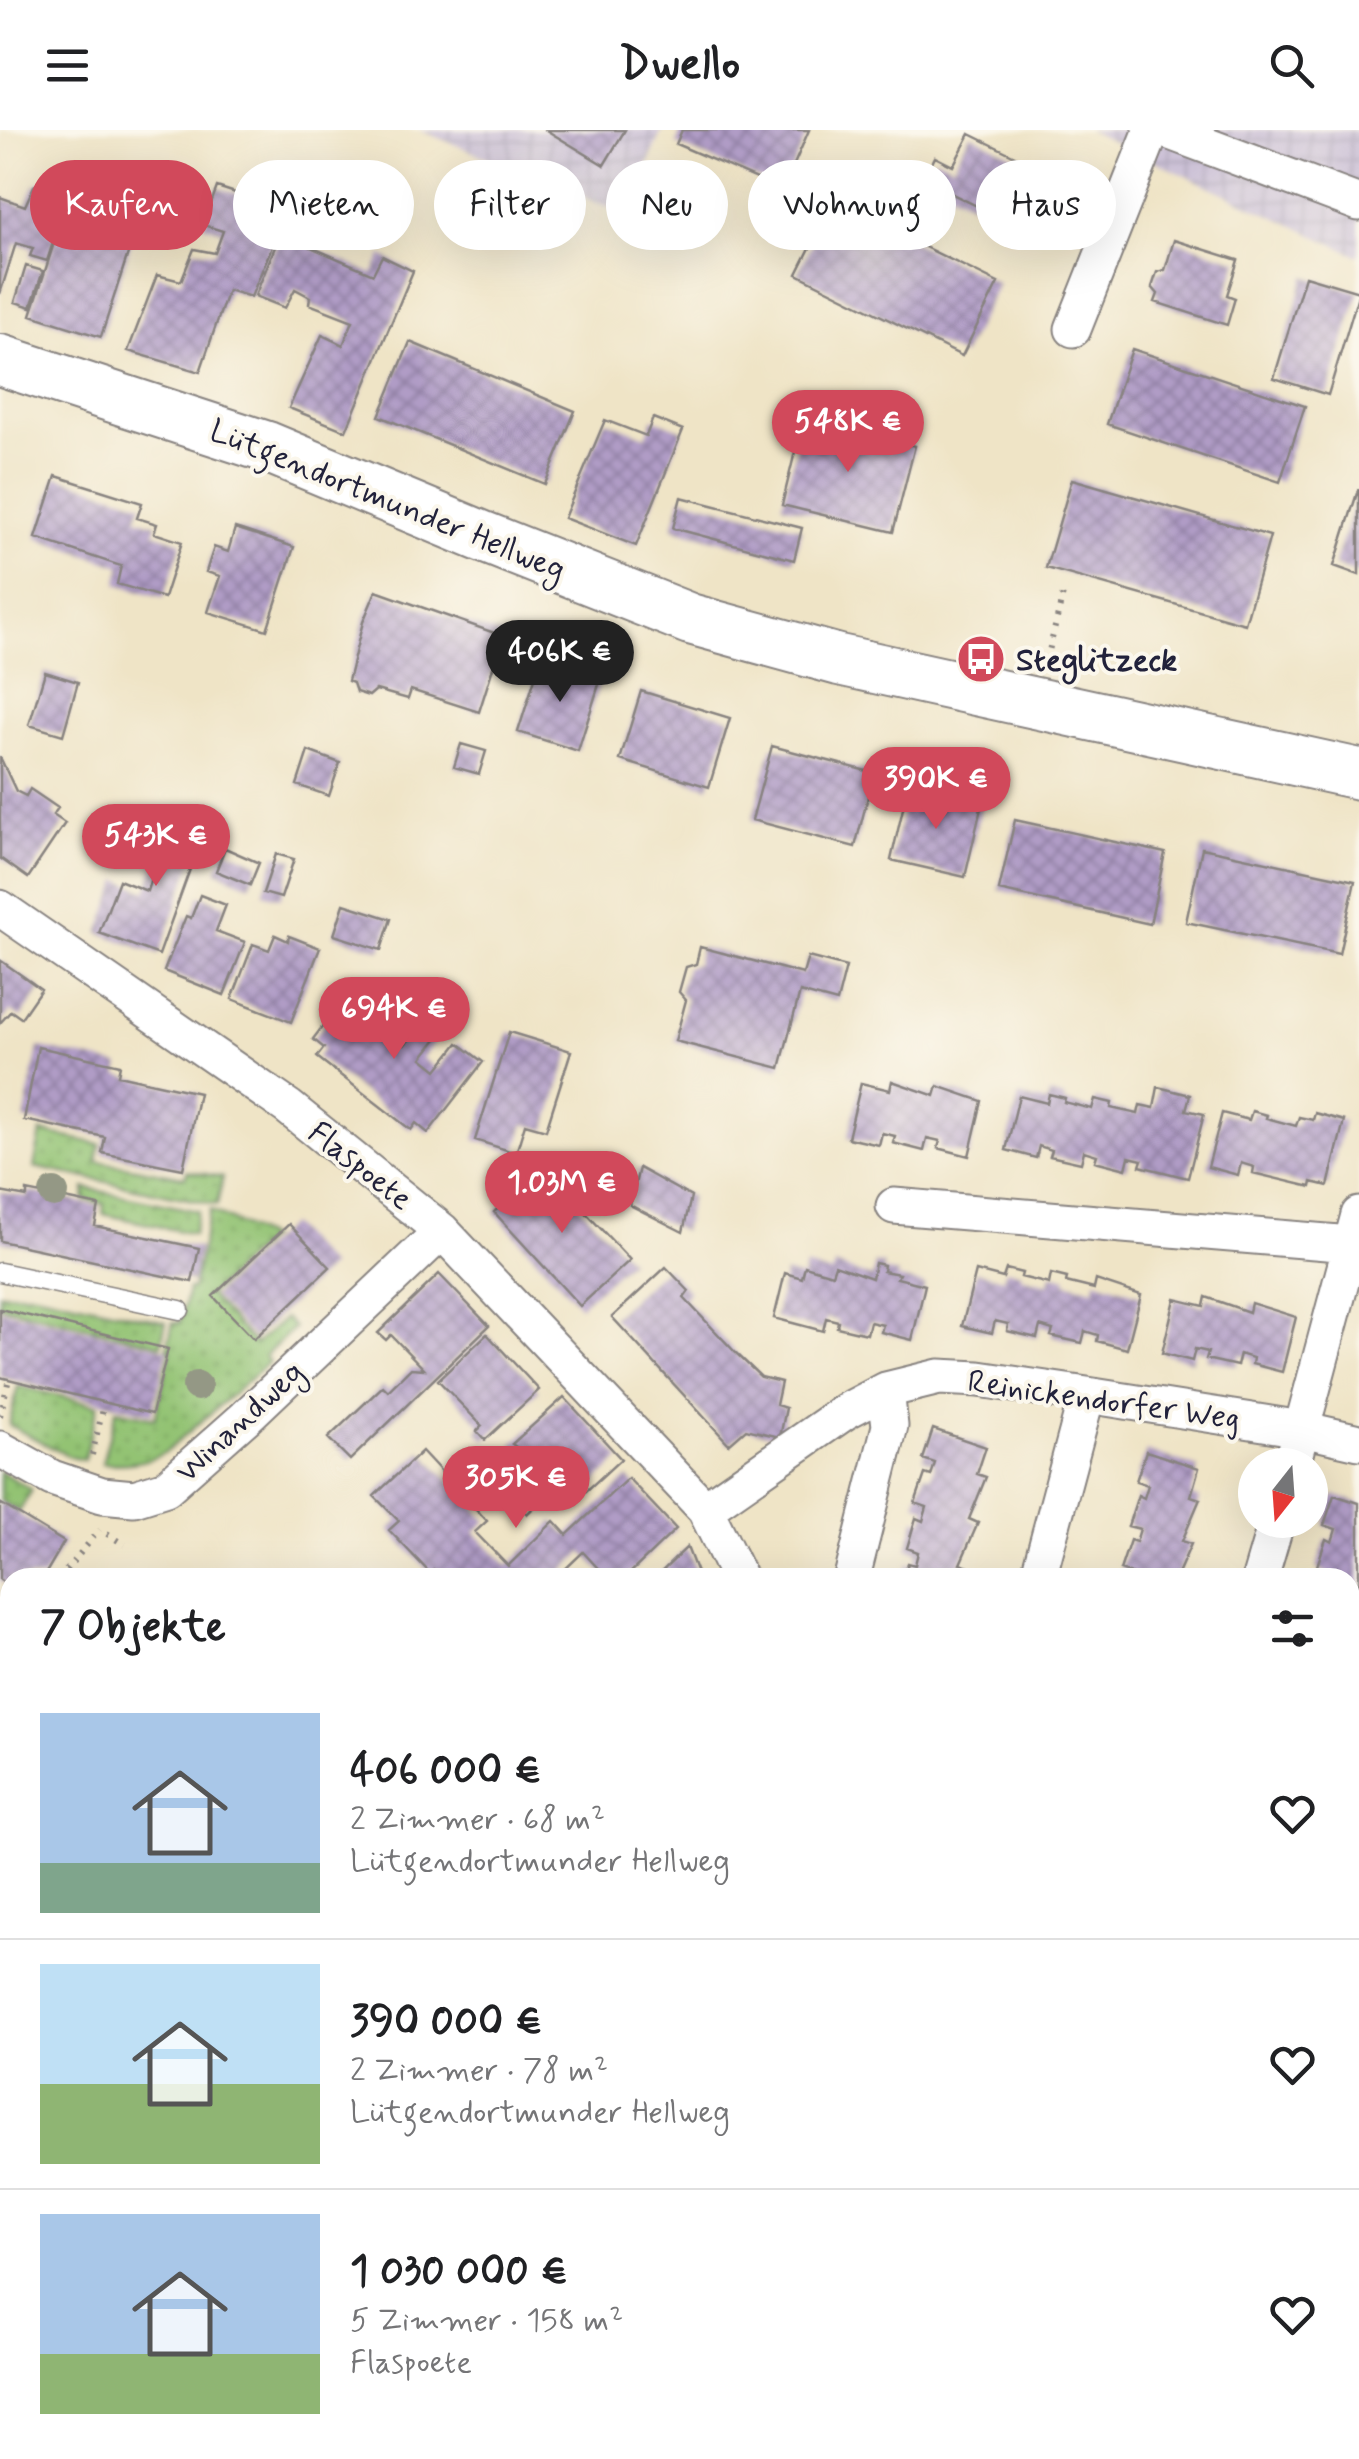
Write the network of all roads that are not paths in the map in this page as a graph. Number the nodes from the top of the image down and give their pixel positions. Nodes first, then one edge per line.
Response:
1 (1152, 130) edge
2 (1165, 130) edge
3 (1359, 203) edge
4 (1073, 329) dead end
5 (0, 360) edge
6 (1359, 774) edge
7 (0, 908) edge
8 (894, 1206) dead end
9 (1355, 1230) edge
10 (442, 1231) junction
11 (0, 1272) edge
12 (180, 1310) dead end
13 (886, 1390) junction
14 (1087, 1395) junction
15 (1302, 1428) junction
16 (1359, 1442) edge
17 (1297, 1448) edge
18 (0, 1449) edge
19 (705, 1509) junction
20 (1271, 1538) edge
21 (734, 1568) edge
22 (854, 1568) edge
23 (1041, 1568) edge
24 (1263, 1568) edge

1 - 4 street
2 - 3 street
5 - 6 main road, Lütgendortmunder Hellweg
7 - 10 street, Flaspoete
8 - 9 street
9 - 15 street
10 - 18 street, Winandweg
10 - 19 street, Flaspoete
11 - 12 lane
13 - 14 street, Reinickendorfer Weg
13 - 19 street, Reinickendorfer Weg
13 - 22 street
14 - 15 street, Reinickendorfer Weg
14 - 23 street
15 - 16 street, Reinickendorfer Weg
15 - 17 street
19 - 21 street, Flaspoete
20 - 24 street

